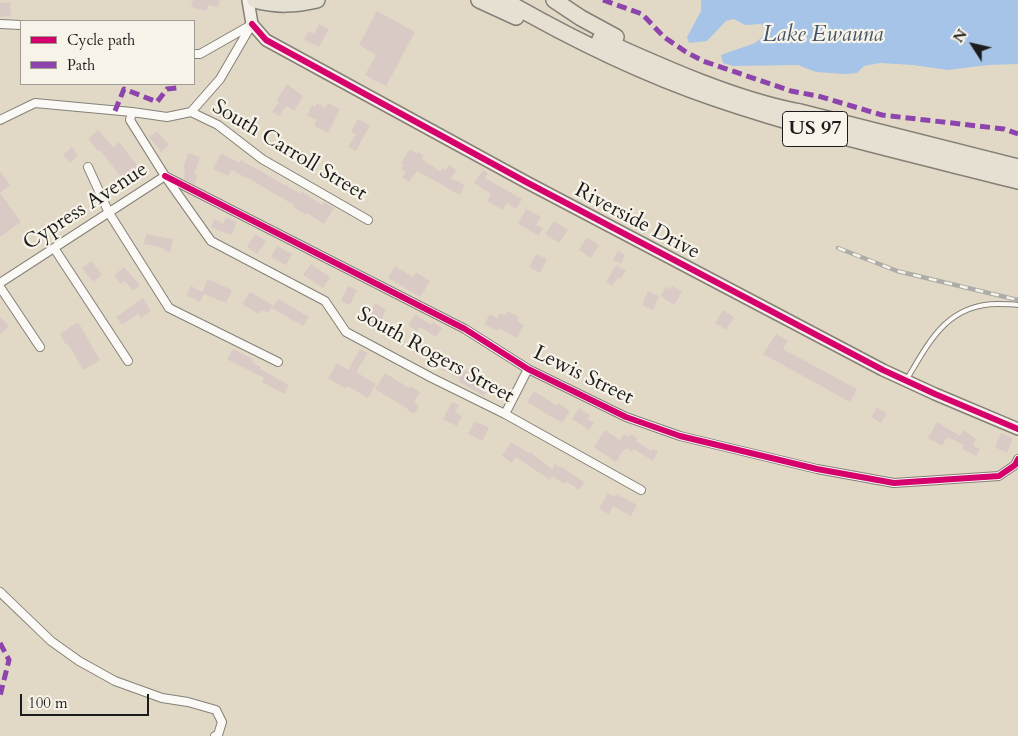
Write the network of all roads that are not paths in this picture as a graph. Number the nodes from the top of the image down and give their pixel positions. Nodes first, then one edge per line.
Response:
1 (248, 0) edge
2 (255, 0) edge
3 (317, 0) edge
4 (479, 0) edge
5 (504, 0) edge
6 (518, 0) edge
7 (554, 0) edge
8 (0, 24) edge
9 (252, 24) junction
10 (20, 25) edge
11 (195, 54) edge
12 (619, 59) junction
13 (132, 112) junction
14 (191, 112) junction
15 (800, 112) junction
16 (0, 120) edge
17 (88, 166) dead end
18 (1018, 167) edge
19 (165, 176) junction
20 (1018, 181) edge
21 (108, 213) junction
22 (368, 220) dead end
23 (54, 248) junction
24 (0, 283) edge
25 (0, 287) edge
26 (1018, 305) edge
27 (40, 346) dead end
28 (128, 361) dead end
29 (278, 362) dead end
30 (528, 369) junction
31 (906, 381) junction
32 (505, 414) junction
33 (1018, 430) edge
34 (1018, 459) edge
35 (641, 490) dead end
36 (0, 592) edge
37 (215, 736) edge

1 - 9 street
2 - 3 highway
4 - 12 highway
5 - 12 highway, US 97
6 - 15 highway, US 97
7 - 15 highway
8 - 10 street
9 - 11 street
9 - 14 street
9 - 31 street, Riverside Drive
12 - 20 highway, US 97
13 - 14 street
13 - 16 street
13 - 19 street, South Rogers Street
14 - 22 street, South Carroll Street
15 - 18 highway, US 97
17 - 21 street
19 - 21 street, Cypress Avenue
19 - 30 street, Lewis Street
19 - 32 street, South Rogers Street
21 - 23 street, Cypress Avenue
21 - 29 street
23 - 24 street, Cypress Avenue
23 - 28 street
25 - 27 street
26 - 31 lane
30 - 32 street
30 - 34 street, Lewis Street
31 - 33 street, Riverside Drive
32 - 35 street, South Rogers Street
36 - 37 street

